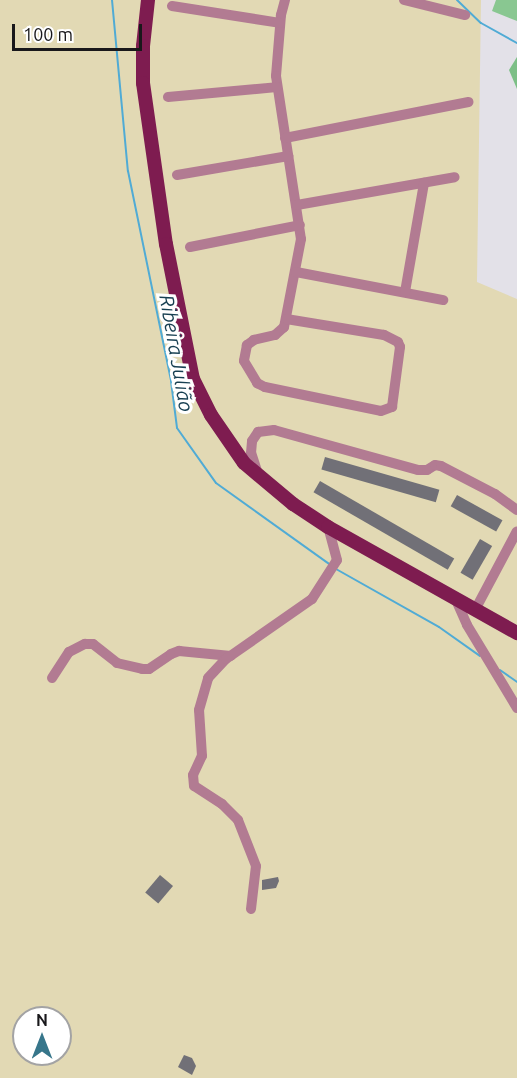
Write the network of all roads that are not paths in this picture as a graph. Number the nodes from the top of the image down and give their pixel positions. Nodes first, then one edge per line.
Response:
1 (148, 0) edge
2 (285, 0) edge
3 (404, 0) edge
4 (172, 6) dead end
5 (465, 15) dead end
6 (280, 23) junction
7 (277, 87) junction
8 (168, 97) dead end
9 (468, 102) dead end
10 (285, 138) junction
11 (288, 156) junction
12 (177, 175) dead end
13 (455, 177) dead end
14 (424, 183) junction
15 (297, 205) junction
16 (300, 225) junction
17 (190, 247) dead end
18 (296, 272) junction
19 (405, 292) junction
20 (442, 300) dead end
21 (286, 319) junction
22 (261, 479) junction
23 (517, 510) edge
24 (328, 527) junction
25 (517, 531) edge
26 (456, 600) junction
27 (475, 610) junction
28 (517, 633) edge
29 (231, 656) junction
30 (52, 678) dead end
31 (517, 708) edge
32 (251, 909) dead end

1 - 22 main road
2 - 6 lane
3 - 5 lane
4 - 6 lane
6 - 7 lane
7 - 8 lane
7 - 10 lane
9 - 10 lane
10 - 11 lane
11 - 12 lane
11 - 15 lane
13 - 14 lane
14 - 15 lane
14 - 19 lane
15 - 16 lane
16 - 17 lane
16 - 18 lane
18 - 19 lane
18 - 21 lane
19 - 20 lane
21 - 21 lane
22 - 23 lane
22 - 24 main road
24 - 26 main road
24 - 29 lane
25 - 27 lane
26 - 27 main road
26 - 31 lane
27 - 28 main road
29 - 30 lane
29 - 32 lane

